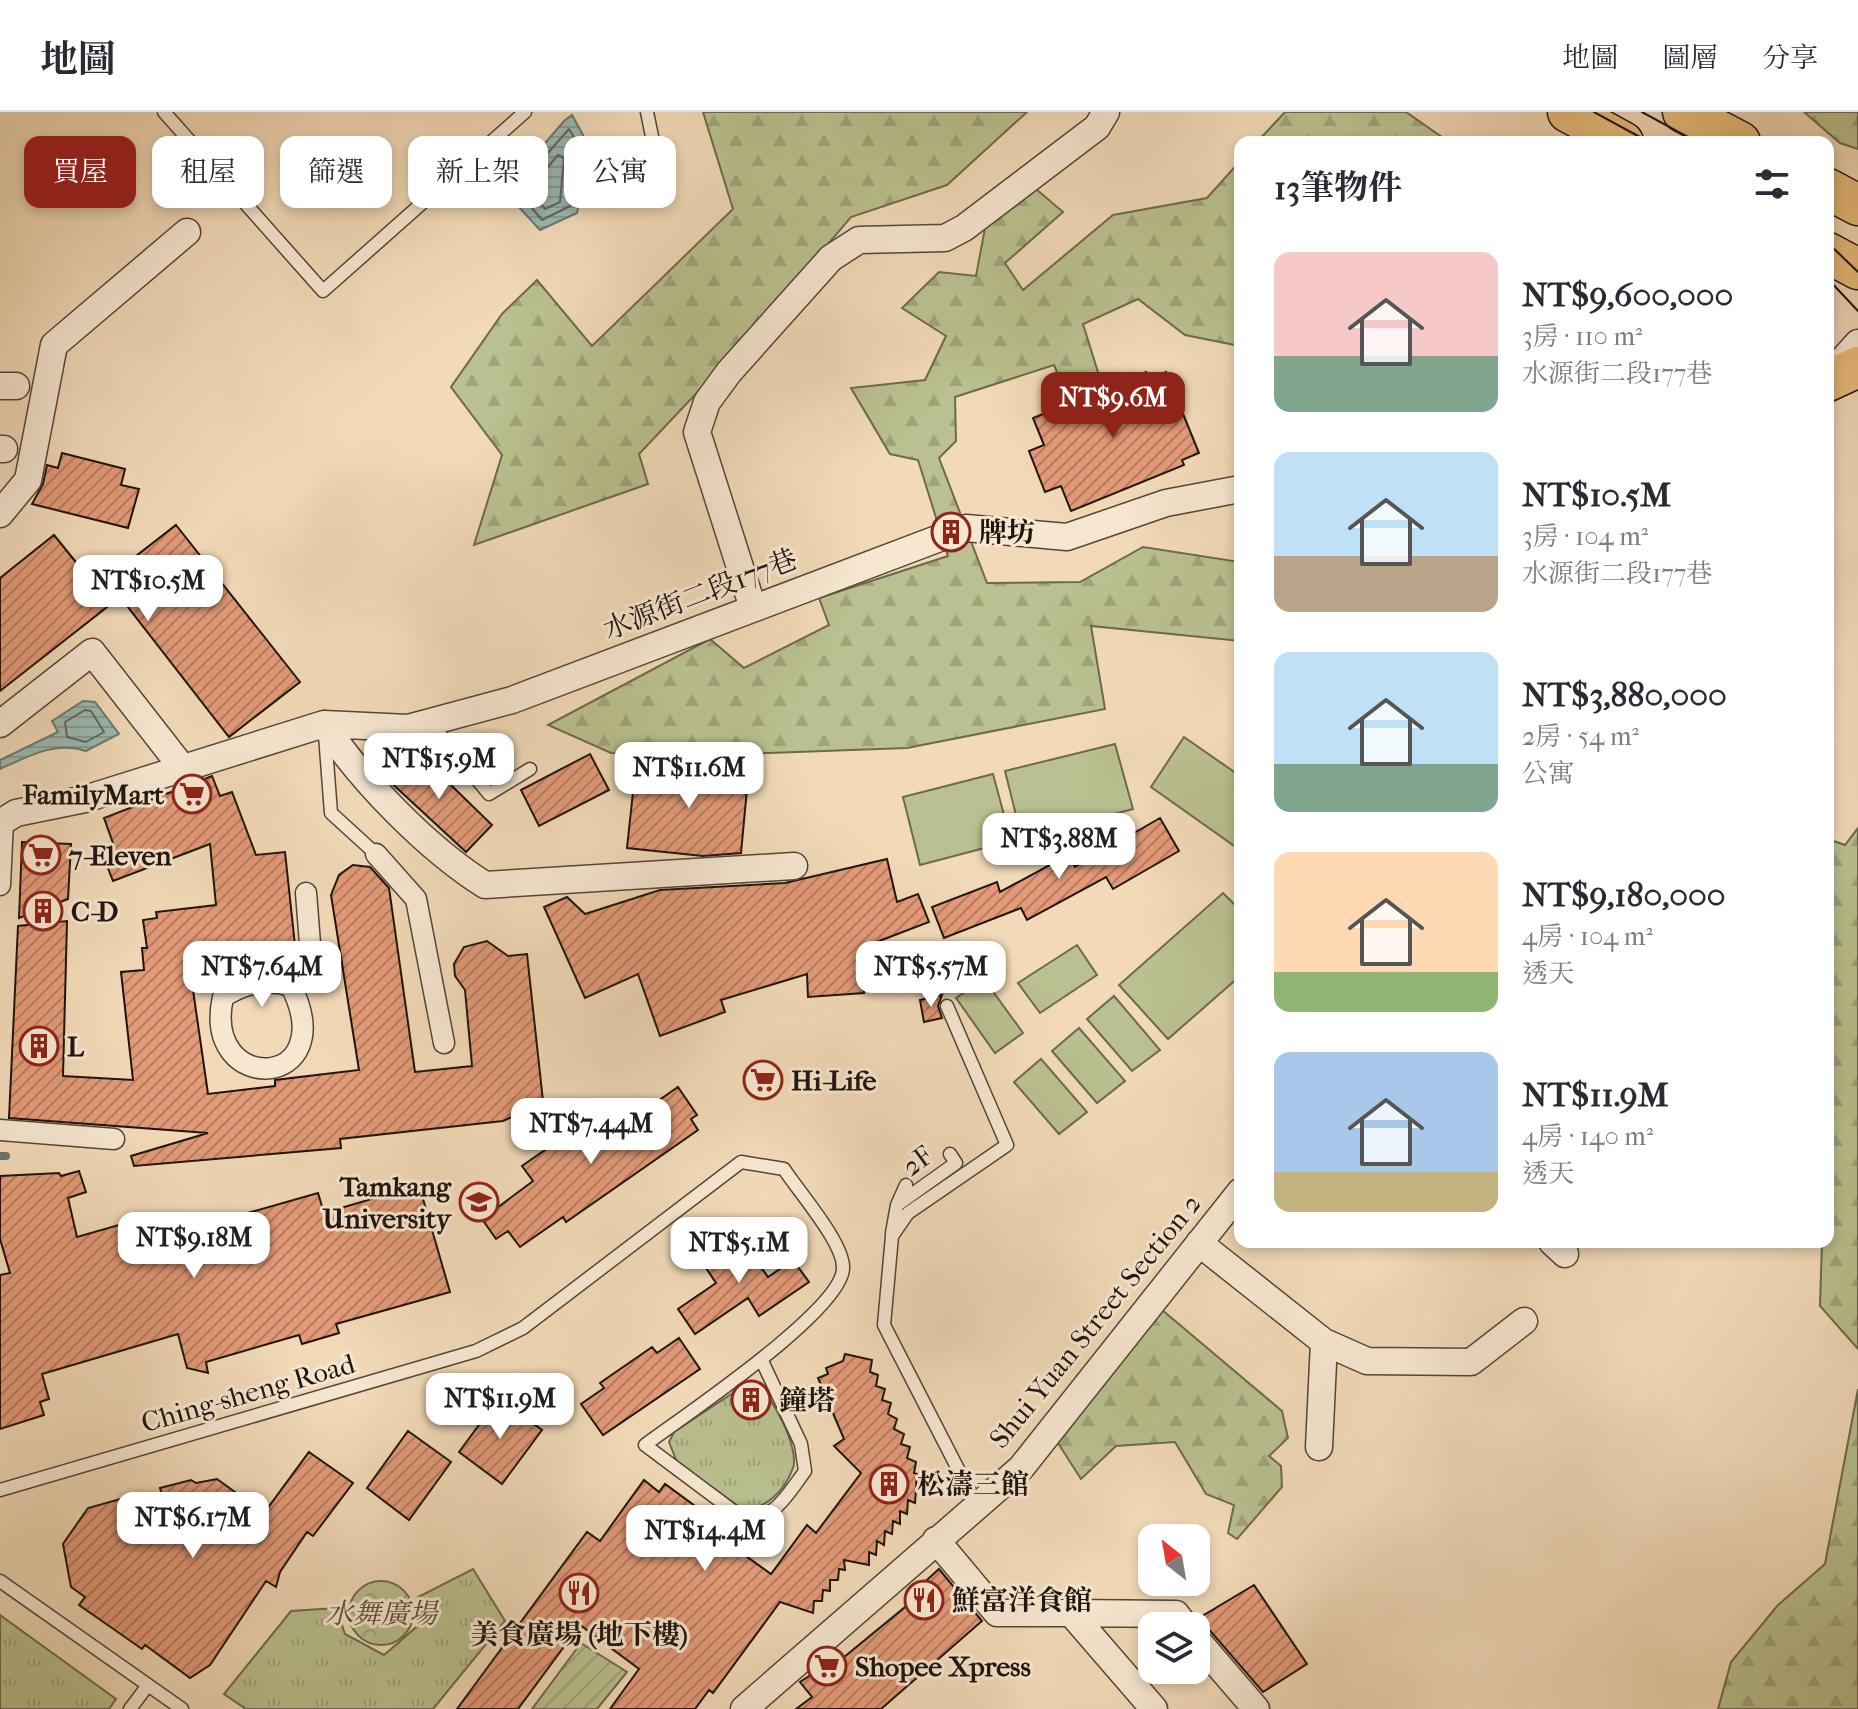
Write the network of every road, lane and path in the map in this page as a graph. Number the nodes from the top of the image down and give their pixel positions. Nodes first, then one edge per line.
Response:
1 (164, 112) edge
2 (525, 112) edge
3 (647, 112) edge
4 (1106, 112) edge
5 (1568, 112) edge
6 (1683, 112) edge
7 (652, 136) edge
8 (1612, 136) edge
9 (1729, 136) edge
10 (1834, 188) edge
11 (1858, 189) edge
12 (1834, 191) edge
13 (1858, 205) edge
14 (187, 232) dead end
15 (1834, 256) edge
16 (1858, 269) edge
17 (1858, 343) edge
18 (1858, 367) edge
19 (1834, 371) edge
20 (1834, 376) edge
21 (1234, 490) edge
22 (0, 514) edge
23 (753, 608) junction
24 (430, 722) junction
25 (0, 724) edge
26 (324, 724) junction
27 (181, 766) junction
28 (530, 769) dead end
29 (2, 823) edge
30 (376, 854) joint
31 (794, 866) dead end
32 (0, 882) edge
33 (306, 893) dead end
34 (291, 986) junction
35 (947, 1006) dead end
36 (444, 1043) dead end
37 (0, 1130) edge
38 (114, 1139) dead end
39 (950, 1154) dead end
40 (906, 1185) dead end
41 (1234, 1199) edge
42 (897, 1205) junction
43 (892, 1236) junction
44 (1199, 1243) junction
45 (1524, 1321) dead end
46 (1324, 1342) junction
47 (762, 1361) junction
48 (1319, 1447) dead end
49 (0, 1490) edge
50 (977, 1506) junction
51 (936, 1540) junction
52 (0, 1581) edge
53 (1071, 1613) junction
54 (1138, 1614) edge
55 (1210, 1655) edge
56 (148, 1685) junction
57 (130, 1709) edge
58 (182, 1709) edge
59 (744, 1709) edge
60 (1154, 1709) edge
61 (1256, 1709) edge

1 - 2 lane
3 - 7 lane
4 - 23 street
5 - 8 main road
6 - 9 main road
10 - 11 main road
12 - 13 main road
14 - 22 street
15 - 16 main road
17 - 19 street
18 - 20 main road
21 - 23 street, 水源街二段177巷
23 - 24 street, 水源街二段177巷
24 - 26 street, 水源街二段177巷
24 - 28 lane
25 - 27 street
26 - 27 street, 水源街二段177巷
26 - 30 lane
26 - 31 street
27 - 29 street, 水源街二段177巷
29 - 32 street
30 - 36 street
33 - 34 street
34 - 34 street
35 - 43 lane
37 - 38 street
39 - 42 lane, 2F
40 - 42 lane
41 - 44 street, Shui Yuan Street Section 2
42 - 43 lane
43 - 50 lane
44 - 46 street
44 - 50 street, Shui Yuan Street Section 2
45 - 46 street
46 - 48 street
47 - 47 lane, Ching-sheng Road
47 - 49 lane, Ching-sheng Road
50 - 51 street, Shui Yuan Street Section 2
51 - 53 street
51 - 59 street, Shui Yuan Street Section 2
52 - 56 lane
53 - 54 street
53 - 60 street
55 - 61 street
56 - 57 lane
56 - 58 lane

